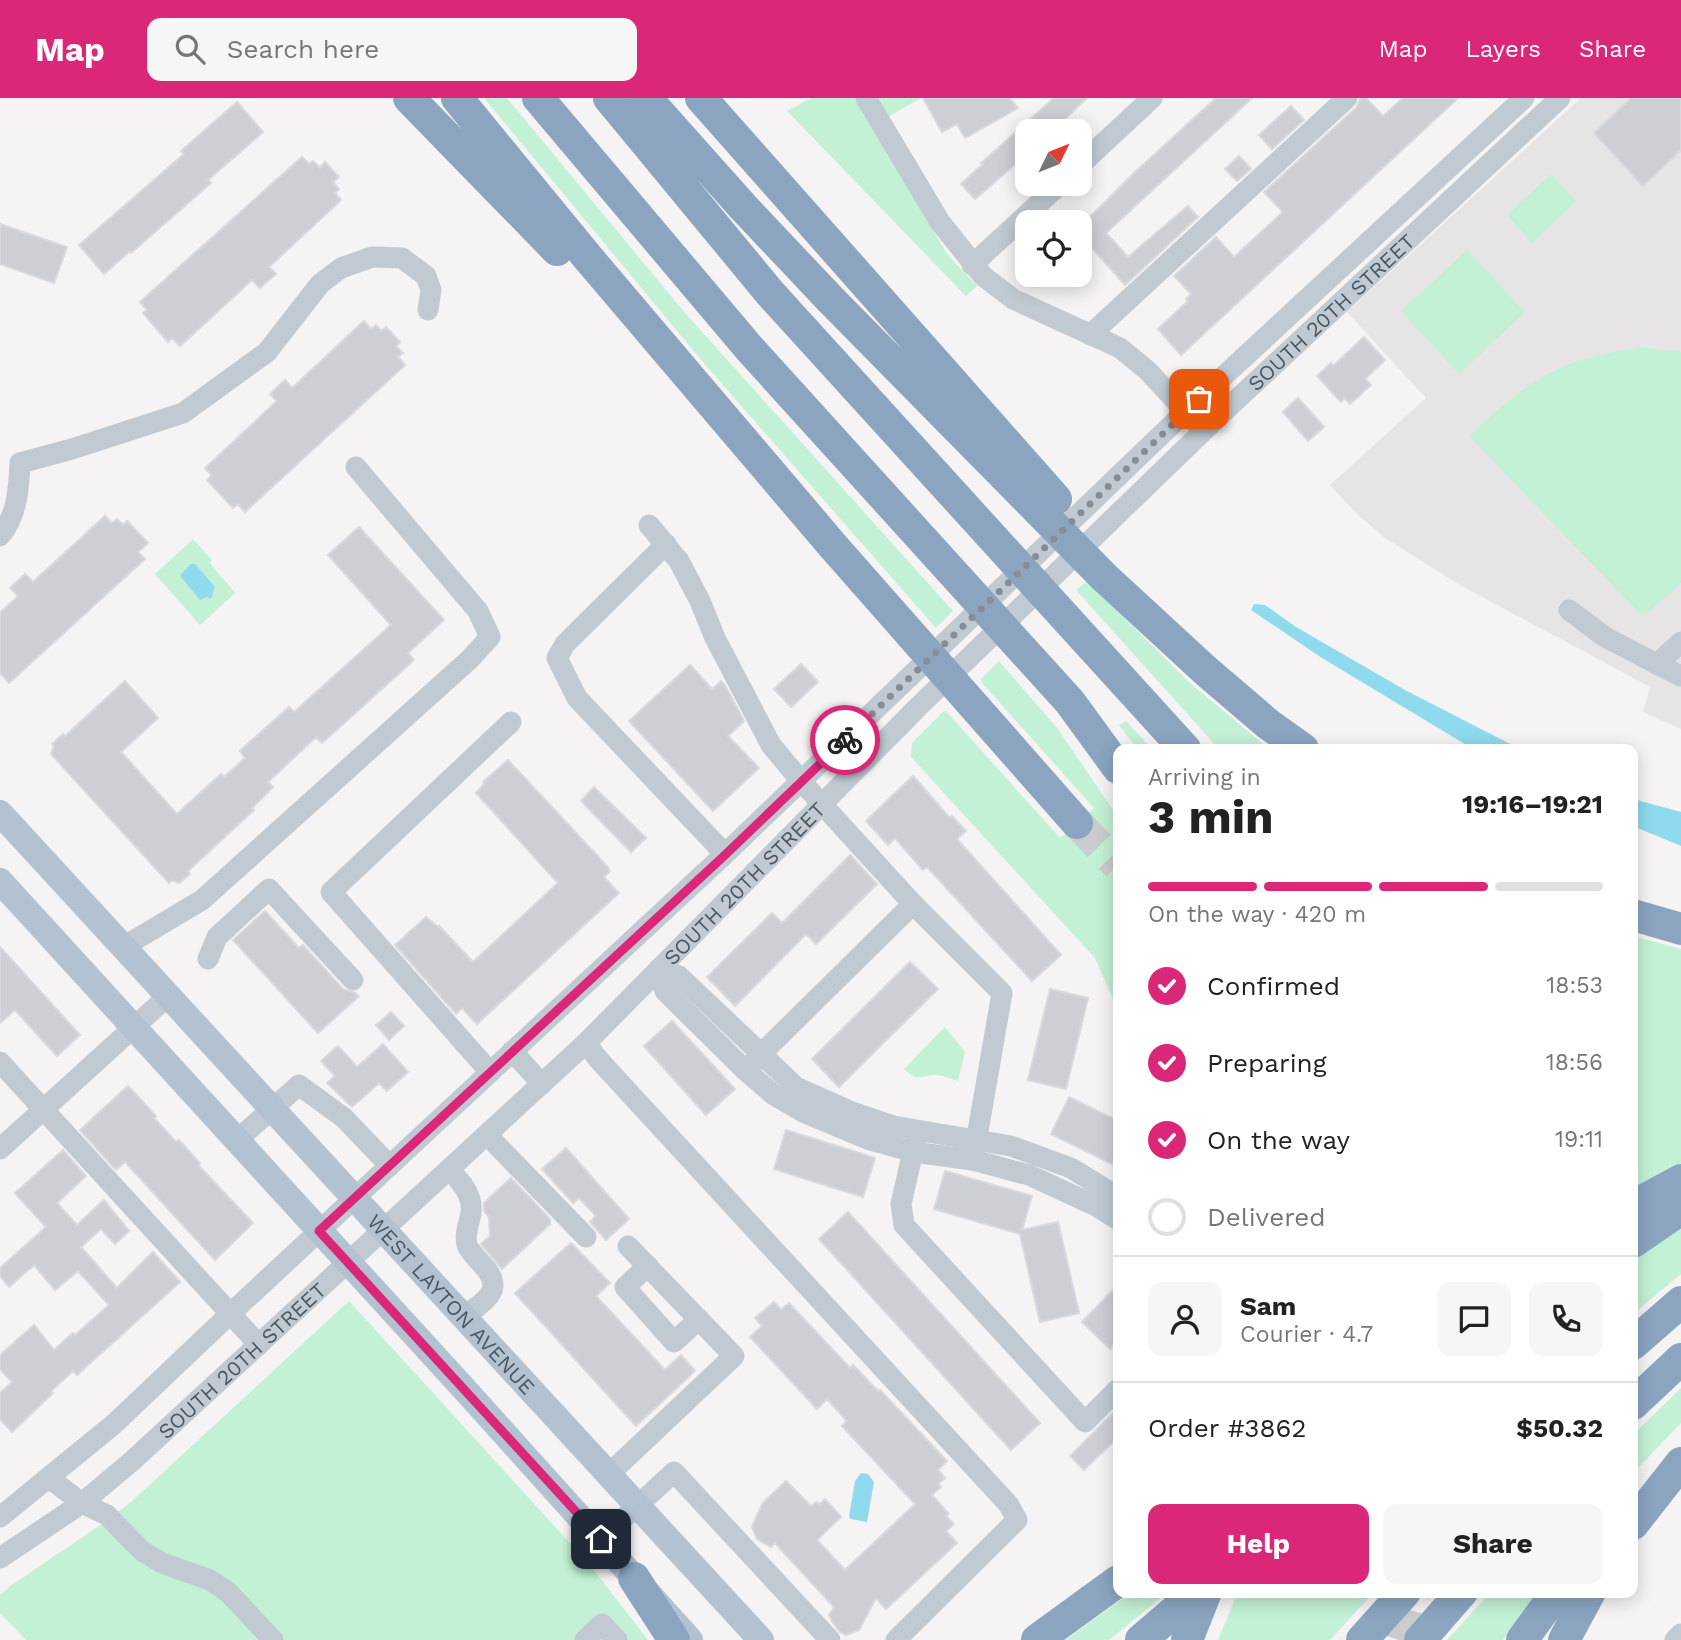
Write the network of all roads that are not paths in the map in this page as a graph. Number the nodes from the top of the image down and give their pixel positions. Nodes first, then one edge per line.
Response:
1 (409, 98) edge
2 (457, 98) edge
3 (538, 98) edge
4 (609, 98) edge
5 (646, 98) edge
6 (701, 98) edge
7 (866, 98) edge
8 (1152, 98) edge
9 (1347, 98) edge
10 (1524, 98) edge
11 (1560, 98) edge
12 (1092, 154) edge
13 (1047, 196) edge
14 (972, 265) junction
15 (428, 310) dead end
16 (1090, 335) junction
17 (654, 337) junction
18 (1186, 411) junction
19 (1204, 431) junction
20 (10, 466) edge
21 (356, 467) dead end
22 (649, 524) dead end
23 (0, 537) edge
24 (666, 544) junction
25 (1569, 610) dead end
26 (1148, 615) junction
27 (1681, 642) edge
28 (1657, 664) junction
29 (1681, 676) edge
30 (511, 722) dead end
31 (1180, 744) edge
32 (1296, 744) edge
33 (1113, 761) edge
34 (800, 781) junction
35 (822, 804) junction
36 (0, 813) edge
37 (1077, 823) tunnel mouth
38 (725, 855) junction
39 (0, 881) edge
40 (913, 904) junction
41 (1638, 916) edge
42 (1681, 929) edge
43 (123, 947) junction
44 (208, 959) dead end
45 (659, 969) junction
46 (352, 980) dead end
47 (167, 997) junction
48 (134, 1027) junction
49 (586, 1043) junction
50 (512, 1051) junction
51 (761, 1054) junction
52 (0, 1062) edge
53 (746, 1071) junction
54 (490, 1072) junction
55 (542, 1084) junction
56 (44, 1109) junction
57 (272, 1110) junction
58 (918, 1130) junction
59 (487, 1135) junction
60 (237, 1140) junction
61 (0, 1149) edge
62 (974, 1150) junction
63 (913, 1152) junction
64 (390, 1166) junction
65 (450, 1170) junction
66 (1681, 1180) edge
67 (1113, 1193) edge
68 (355, 1198) junction
69 (1638, 1203) edge
70 (1681, 1209) edge
71 (1113, 1217) edge
72 (384, 1230) junction
73 (319, 1231) junction
74 (586, 1237) dead end
75 (1638, 1239) edge
76 (628, 1246) dead end
77 (349, 1263) junction
78 (648, 1266) junction
79 (1681, 1302) edge
80 (231, 1313) junction
81 (464, 1317) junction
82 (699, 1319) junction
83 (1638, 1340) edge
84 (259, 1345) junction
85 (1681, 1359) edge
86 (1113, 1394) edge
87 (1638, 1399) edge
88 (1681, 1446) edge
89 (1681, 1463) edge
90 (609, 1474) junction
91 (49, 1478) junction
92 (1638, 1490) edge
93 (82, 1503) junction
94 (638, 1505) junction
95 (0, 1517) edge
96 (1638, 1518) edge
97 (601, 1539) junction
98 (0, 1558) edge
99 (634, 1578) junction
100 (1113, 1585) edge
101 (1191, 1598) edge
102 (1204, 1598) edge
103 (1400, 1598) edge
104 (1457, 1598) edge
105 (1552, 1598) edge
106 (1587, 1598) edge
107 (1681, 1634) edge
108 (273, 1640) edge
109 (584, 1640) edge
110 (617, 1640) edge
111 (674, 1640) edge
112 (690, 1640) edge
113 (761, 1640) edge
114 (830, 1640) edge
115 (896, 1640) edge
116 (1037, 1640) edge
117 (1141, 1640) edge
118 (1187, 1640) edge
119 (1362, 1640) edge
120 (1420, 1640) edge
121 (1522, 1640) edge
122 (1564, 1640) edge
123 (1675, 1640) edge

1 - 17 highway
2 - 17 highway
3 - 33 highway
4 - 31 highway
5 - 26 highway
6 - 26 highway
7 - 14 street
8 - 12 street
9 - 16 street
10 - 18 street, SOUTH 20TH STREET
11 - 19 street, SOUTH 20TH STREET
13 - 14 street
14 - 16 street
15 - 20 street
16 - 18 street
17 - 37 highway
18 - 19 street
18 - 34 street, SOUTH 20TH STREET
19 - 35 street, SOUTH 20TH STREET
20 - 23 street
21 - 43 street
22 - 24 street
24 - 34 street
24 - 38 street
25 - 28 street
26 - 32 highway
27 - 28 street
28 - 29 street
30 - 54 street
34 - 35 street
34 - 38 street, SOUTH 20TH STREET
35 - 40 street
35 - 45 street, SOUTH 20TH STREET
36 - 43 main road, WEST LAYTON AVENUE
38 - 50 street, SOUTH 20TH STREET
39 - 48 main road
40 - 51 street
40 - 62 street
41 - 42 highway
43 - 47 main road, WEST LAYTON AVENUE
44 - 46 street
45 - 49 street, SOUTH 20TH STREET
45 - 51 street
45 - 53 street
47 - 48 street
47 - 57 main road, WEST LAYTON AVENUE
48 - 56 street
48 - 60 main road
49 - 55 street, SOUTH 20TH STREET
49 - 115 street
50 - 54 street, SOUTH 20TH STREET
50 - 55 street
51 - 53 street
51 - 58 street
52 - 56 street
53 - 63 street
54 - 64 street, SOUTH 20TH STREET
55 - 59 street, SOUTH 20TH STREET
56 - 61 street
56 - 80 street
57 - 60 street
57 - 64 street
57 - 68 main road, WEST LAYTON AVENUE
58 - 62 street
58 - 63 street
59 - 65 street, SOUTH 20TH STREET
59 - 74 street
60 - 73 main road
62 - 63 street
62 - 67 street
62 - 71 street
63 - 86 street
64 - 68 street, SOUTH 20TH STREET
65 - 72 street, SOUTH 20TH STREET
65 - 81 street
66 - 69 highway
68 - 72 main road, WEST LAYTON AVENUE
68 - 73 street, SOUTH 20TH STREET
70 - 75 highway
72 - 77 street, SOUTH 20TH STREET
72 - 81 main road, WEST LAYTON AVENUE
73 - 77 main road
73 - 80 street, SOUTH 20TH STREET
76 - 78 street
77 - 84 street, SOUTH 20TH STREET
77 - 97 main road
78 - 82 street
78 - 82 street
79 - 83 highway
80 - 84 street
80 - 91 street, SOUTH 20TH STREET
81 - 90 main road, WEST LAYTON AVENUE
82 - 90 street
84 - 93 street, SOUTH 20TH STREET
85 - 87 highway
88 - 92 highway
89 - 96 highway
90 - 94 main road, WEST LAYTON AVENUE
91 - 93 street
91 - 95 street, SOUTH 20TH STREET
93 - 98 street, SOUTH 20TH STREET
93 - 108 street
94 - 97 street
94 - 113 main road, WEST LAYTON AVENUE
94 - 114 street
97 - 99 main road
99 - 111 highway
99 - 112 main road
100 - 116 highway
101 - 117 highway
102 - 118 highway
103 - 119 highway
104 - 120 highway
105 - 121 highway
106 - 122 highway
107 - 123 street
109 - 110 street

